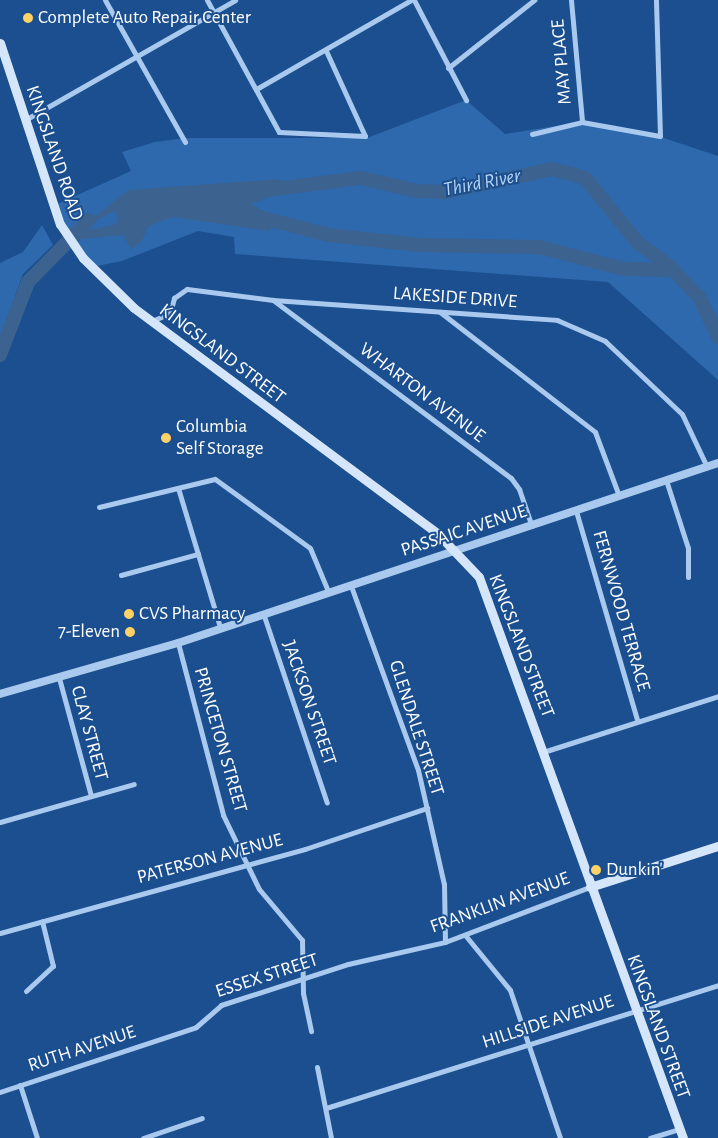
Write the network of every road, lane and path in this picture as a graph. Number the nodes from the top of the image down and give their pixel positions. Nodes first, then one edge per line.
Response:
1 (105, 0) edge
2 (207, 0) edge
3 (235, 0) edge
4 (412, 0) edge
5 (534, 0) edge
6 (571, 0) edge
7 (656, 0) edge
8 (213, 11) junction
9 (0, 43) edge
10 (326, 51) junction
11 (136, 55) junction
12 (448, 68) junction
13 (258, 88) junction
14 (466, 100) dead end
15 (26, 120) junction
16 (582, 122) junction
17 (532, 134) dead end
18 (185, 142) dead end
19 (273, 300) junction
20 (134, 308) joint
21 (440, 312) junction
22 (151, 321) junction
23 (718, 463) edge
24 (706, 467) junction
25 (666, 480) junction
26 (178, 488) junction
27 (620, 496) junction
28 (99, 507) dead end
29 (576, 511) junction
30 (532, 526) junction
31 (456, 552) junction
32 (198, 554) junction
33 (121, 575) dead end
34 (688, 577) dead end
35 (351, 586) junction
36 (328, 591) junction
37 (263, 613) junction
38 (220, 627) junction
39 (178, 643) junction
40 (59, 678) junction
41 (0, 694) edge
42 (718, 696) edge
43 (638, 719) junction
44 (543, 752) junction
45 (134, 784) dead end
46 (91, 796) junction
47 (327, 804) dead end
48 (427, 808) junction
49 (0, 822) edge
50 (718, 846) edge
51 (246, 866) junction
52 (590, 887) junction
53 (42, 921) junction
54 (0, 933) edge
55 (465, 935) junction
56 (445, 942) junction
57 (348, 964) joint
58 (302, 982) junction
59 (718, 985) edge
60 (26, 990) dead end
61 (633, 1010) junction
62 (311, 1031) dead end
63 (173, 1034) joint
64 (530, 1043) junction
65 (317, 1067) dead end
66 (20, 1085) junction
67 (0, 1092) edge
68 (326, 1108) junction
69 (202, 1118) dead end
70 (681, 1135) edge
71 (37, 1138) edge
72 (143, 1138) edge
73 (331, 1138) edge
74 (560, 1138) edge
75 (650, 1138) edge

1 - 11 street
2 - 8 street
3 - 8 street
4 - 10 street
4 - 12 street
5 - 12 street
6 - 16 street, MAY PLACE
7 - 16 street
8 - 11 street
8 - 13 street
9 - 15 main road, KINGSLAND ROAD
10 - 13 street
10 - 13 street
11 - 15 street
11 - 18 street
12 - 14 street
15 - 20 main road, KINGSLAND ROAD
16 - 17 street
19 - 21 street, LAKESIDE DRIVE
19 - 22 street, LAKESIDE DRIVE
19 - 30 street, WHARTON AVENUE
20 - 22 main road, KINGSLAND STREET
21 - 24 street, LAKESIDE DRIVE
21 - 27 street
22 - 31 main road, KINGSLAND STREET
23 - 24 street, PASSAIC AVENUE
24 - 25 street, PASSAIC AVENUE
25 - 27 street, PASSAIC AVENUE
25 - 34 street
26 - 28 street
26 - 32 street
26 - 36 street
27 - 29 street, PASSAIC AVENUE
29 - 30 street, PASSAIC AVENUE
29 - 43 street, FERNWOOD TERRACE
30 - 31 street, PASSAIC AVENUE
31 - 35 street, PASSAIC AVENUE
31 - 44 main road, KINGSLAND STREET
32 - 33 street
32 - 38 street
35 - 36 street, PASSAIC AVENUE
35 - 48 street, GLENDALE STREET
36 - 37 street, PASSAIC AVENUE
37 - 38 street, PASSAIC AVENUE
37 - 47 street, JACKSON STREET
38 - 39 street, PASSAIC AVENUE
39 - 40 street, PASSAIC AVENUE
39 - 51 street, PRINCETON STREET
40 - 41 street, PASSAIC AVENUE
40 - 46 street, CLAY STREET
42 - 43 street
43 - 44 street
44 - 52 main road, KINGSLAND STREET
45 - 46 street
46 - 49 street
48 - 51 street, PATERSON AVENUE
48 - 56 street, GLENDALE STREET
50 - 52 main road, FRANKLIN AVENUE
51 - 53 street, PATERSON AVENUE
51 - 58 street, PRINCETON STREET
52 - 55 street, FRANKLIN AVENUE
52 - 61 main road, KINGSLAND STREET
53 - 54 street, PATERSON AVENUE
53 - 60 street
55 - 56 street, FRANKLIN AVENUE
55 - 64 street
56 - 57 street, FRANKLIN AVENUE
57 - 58 street, ESSEX STREET
58 - 62 street, PRINCETON STREET
58 - 63 street, ESSEX STREET
59 - 61 street, HILLSIDE AVENUE
61 - 64 street, HILLSIDE AVENUE
61 - 70 main road, KINGSLAND STREET
63 - 66 street, RUTH AVENUE
64 - 68 street, HILLSIDE AVENUE
64 - 74 street
65 - 68 street
66 - 67 street, RUTH AVENUE
66 - 71 street
68 - 73 street
69 - 72 street
70 - 75 street

